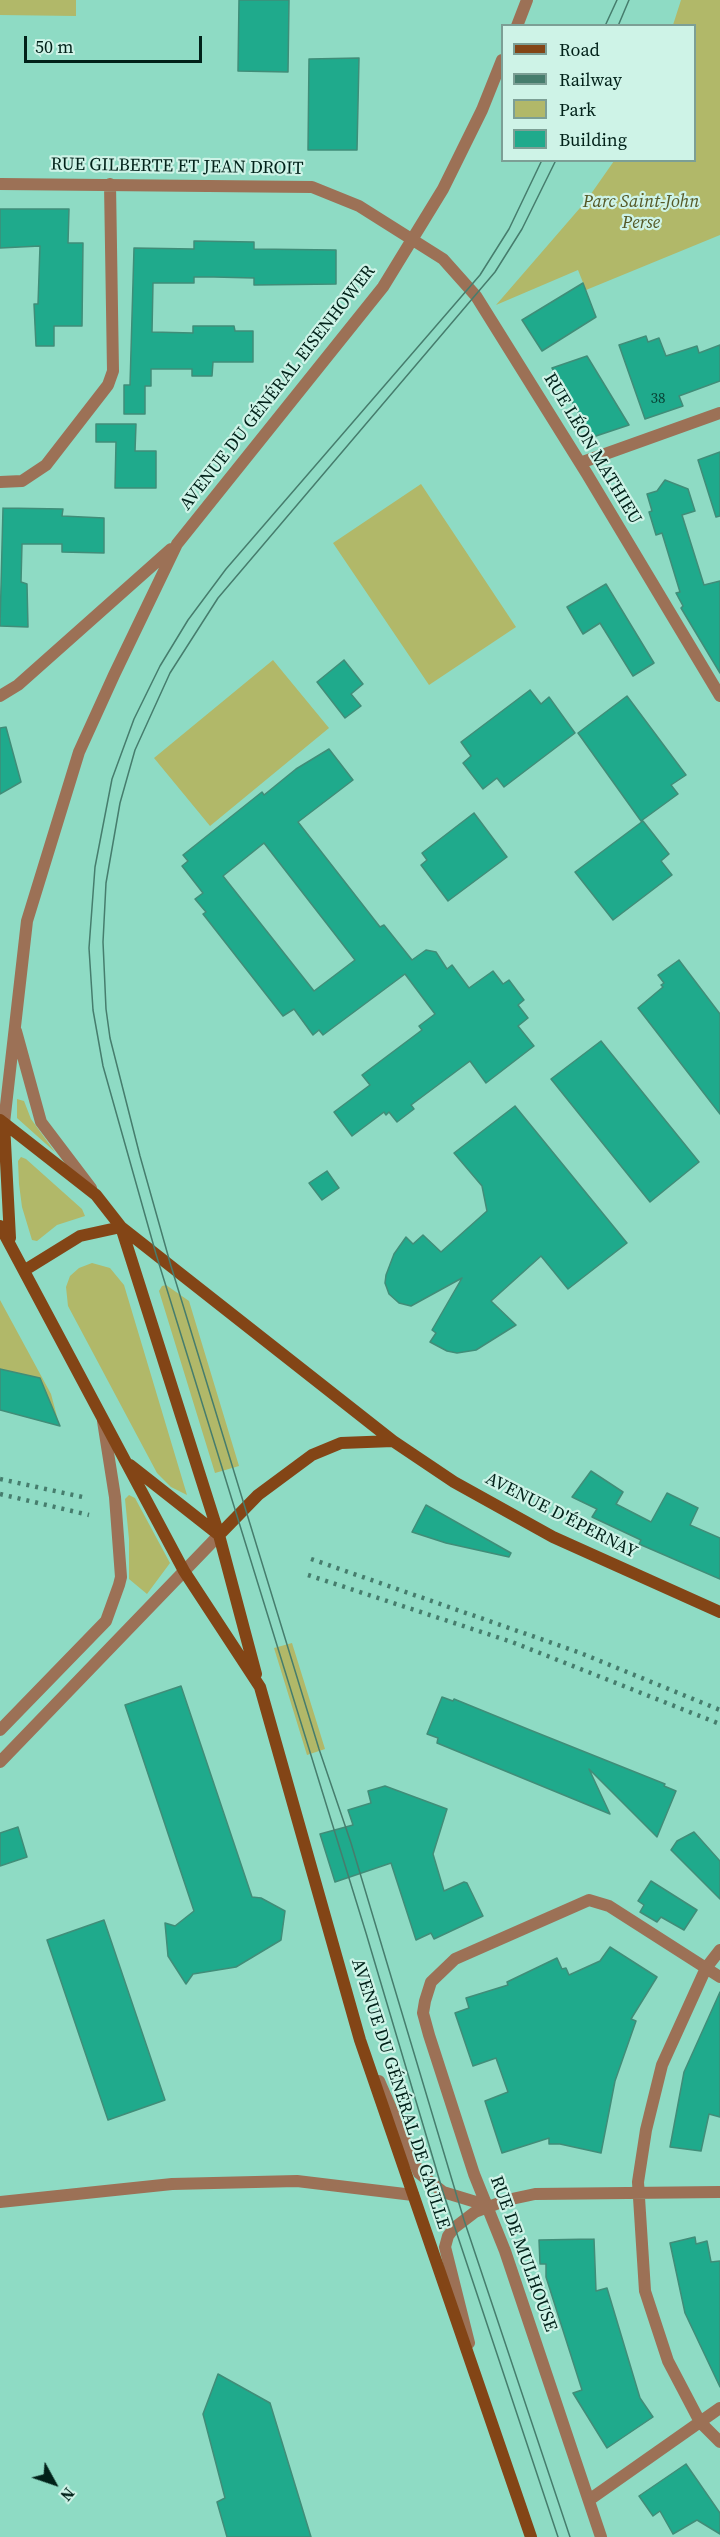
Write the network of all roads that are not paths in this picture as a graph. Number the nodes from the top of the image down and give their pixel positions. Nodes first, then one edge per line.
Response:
1 (527, 0) edge
2 (518, 24) edge
3 (501, 62) edge
4 (0, 184) edge
5 (110, 184) junction
6 (413, 239) junction
7 (720, 413) edge
8 (580, 463) junction
9 (0, 482) edge
10 (177, 544) junction
11 (0, 696) edge
12 (720, 696) edge
13 (14, 1021) junction
14 (2, 1121) edge
15 (96, 1195) junction
16 (0, 1226) edge
17 (121, 1227) junction
18 (10, 1241) junction
19 (25, 1270) junction
20 (102, 1414) junction
21 (393, 1441) junction
22 (127, 1463) junction
23 (219, 1535) junction
24 (184, 1571) junction
25 (720, 1612) edge
26 (260, 1687) junction
27 (0, 1730) edge
28 (0, 1762) edge
29 (720, 1950) edge
30 (706, 1968) junction
31 (720, 1977) edge
32 (360, 2040) junction
33 (720, 2192) edge
34 (639, 2193) junction
35 (413, 2195) junction
36 (0, 2202) edge
37 (489, 2206) junction
38 (720, 2408) edge
39 (486, 2410) junction
40 (700, 2422) junction
41 (720, 2442) edge
42 (589, 2500) junction
43 (531, 2537) edge
44 (601, 2537) edge

1 - 2 street
3 - 6 street, AVENUE DU GÉNÉRAL EISENHOWER
4 - 5 street, RUE GILBERTE ET JEAN DROIT
5 - 6 street, RUE GILBERTE ET JEAN DROIT
5 - 9 street
6 - 8 street, RUE LÉON MATHIEU
6 - 10 street, AVENUE DU GÉNÉRAL EISENHOWER
7 - 8 street
8 - 12 street, RUE LÉON MATHIEU
10 - 11 street, AVENUE DU GÉNÉRAL EISENHOWER
10 - 13 street, AVENUE DU GÉNÉRAL EISENHOWER
13 - 14 street, AVENUE DU GÉNÉRAL EISENHOWER
13 - 15 street, AVENUE DU GÉNÉRAL EISENHOWER
14 - 15 main road
14 - 18 main road
15 - 17 main road
16 - 18 main road, AVENUE DU GÉNÉRAL DE GAULLE
17 - 19 main road
17 - 21 main road, AVENUE D'ÉPERNAY
17 - 23 main road
18 - 19 main road, AVENUE DU GÉNÉRAL DE GAULLE
19 - 20 main road, AVENUE DU GÉNÉRAL DE GAULLE
20 - 22 main road, AVENUE DU GÉNÉRAL DE GAULLE
20 - 27 street
21 - 23 main road
21 - 25 main road, AVENUE D'ÉPERNAY
22 - 23 main road
22 - 24 main road, AVENUE DU GÉNÉRAL DE GAULLE
23 - 24 street
23 - 26 main road
24 - 26 main road, AVENUE DU GÉNÉRAL DE GAULLE
24 - 28 street
26 - 32 main road, AVENUE DU GÉNÉRAL DE GAULLE
29 - 30 street
30 - 31 street
30 - 34 street
30 - 37 street, RUE DE MULHOUSE
32 - 35 main road, AVENUE DU GÉNÉRAL DE GAULLE
32 - 37 street
33 - 34 street
34 - 37 street
34 - 40 street
35 - 36 street
35 - 39 main road, AVENUE DU GÉNÉRAL DE GAULLE
37 - 39 street
37 - 42 street, RUE DE MULHOUSE
38 - 40 street
39 - 43 main road, AVENUE DU GÉNÉRAL DE GAULLE
40 - 41 street
40 - 42 street
42 - 44 street, RUE DE MULHOUSE

